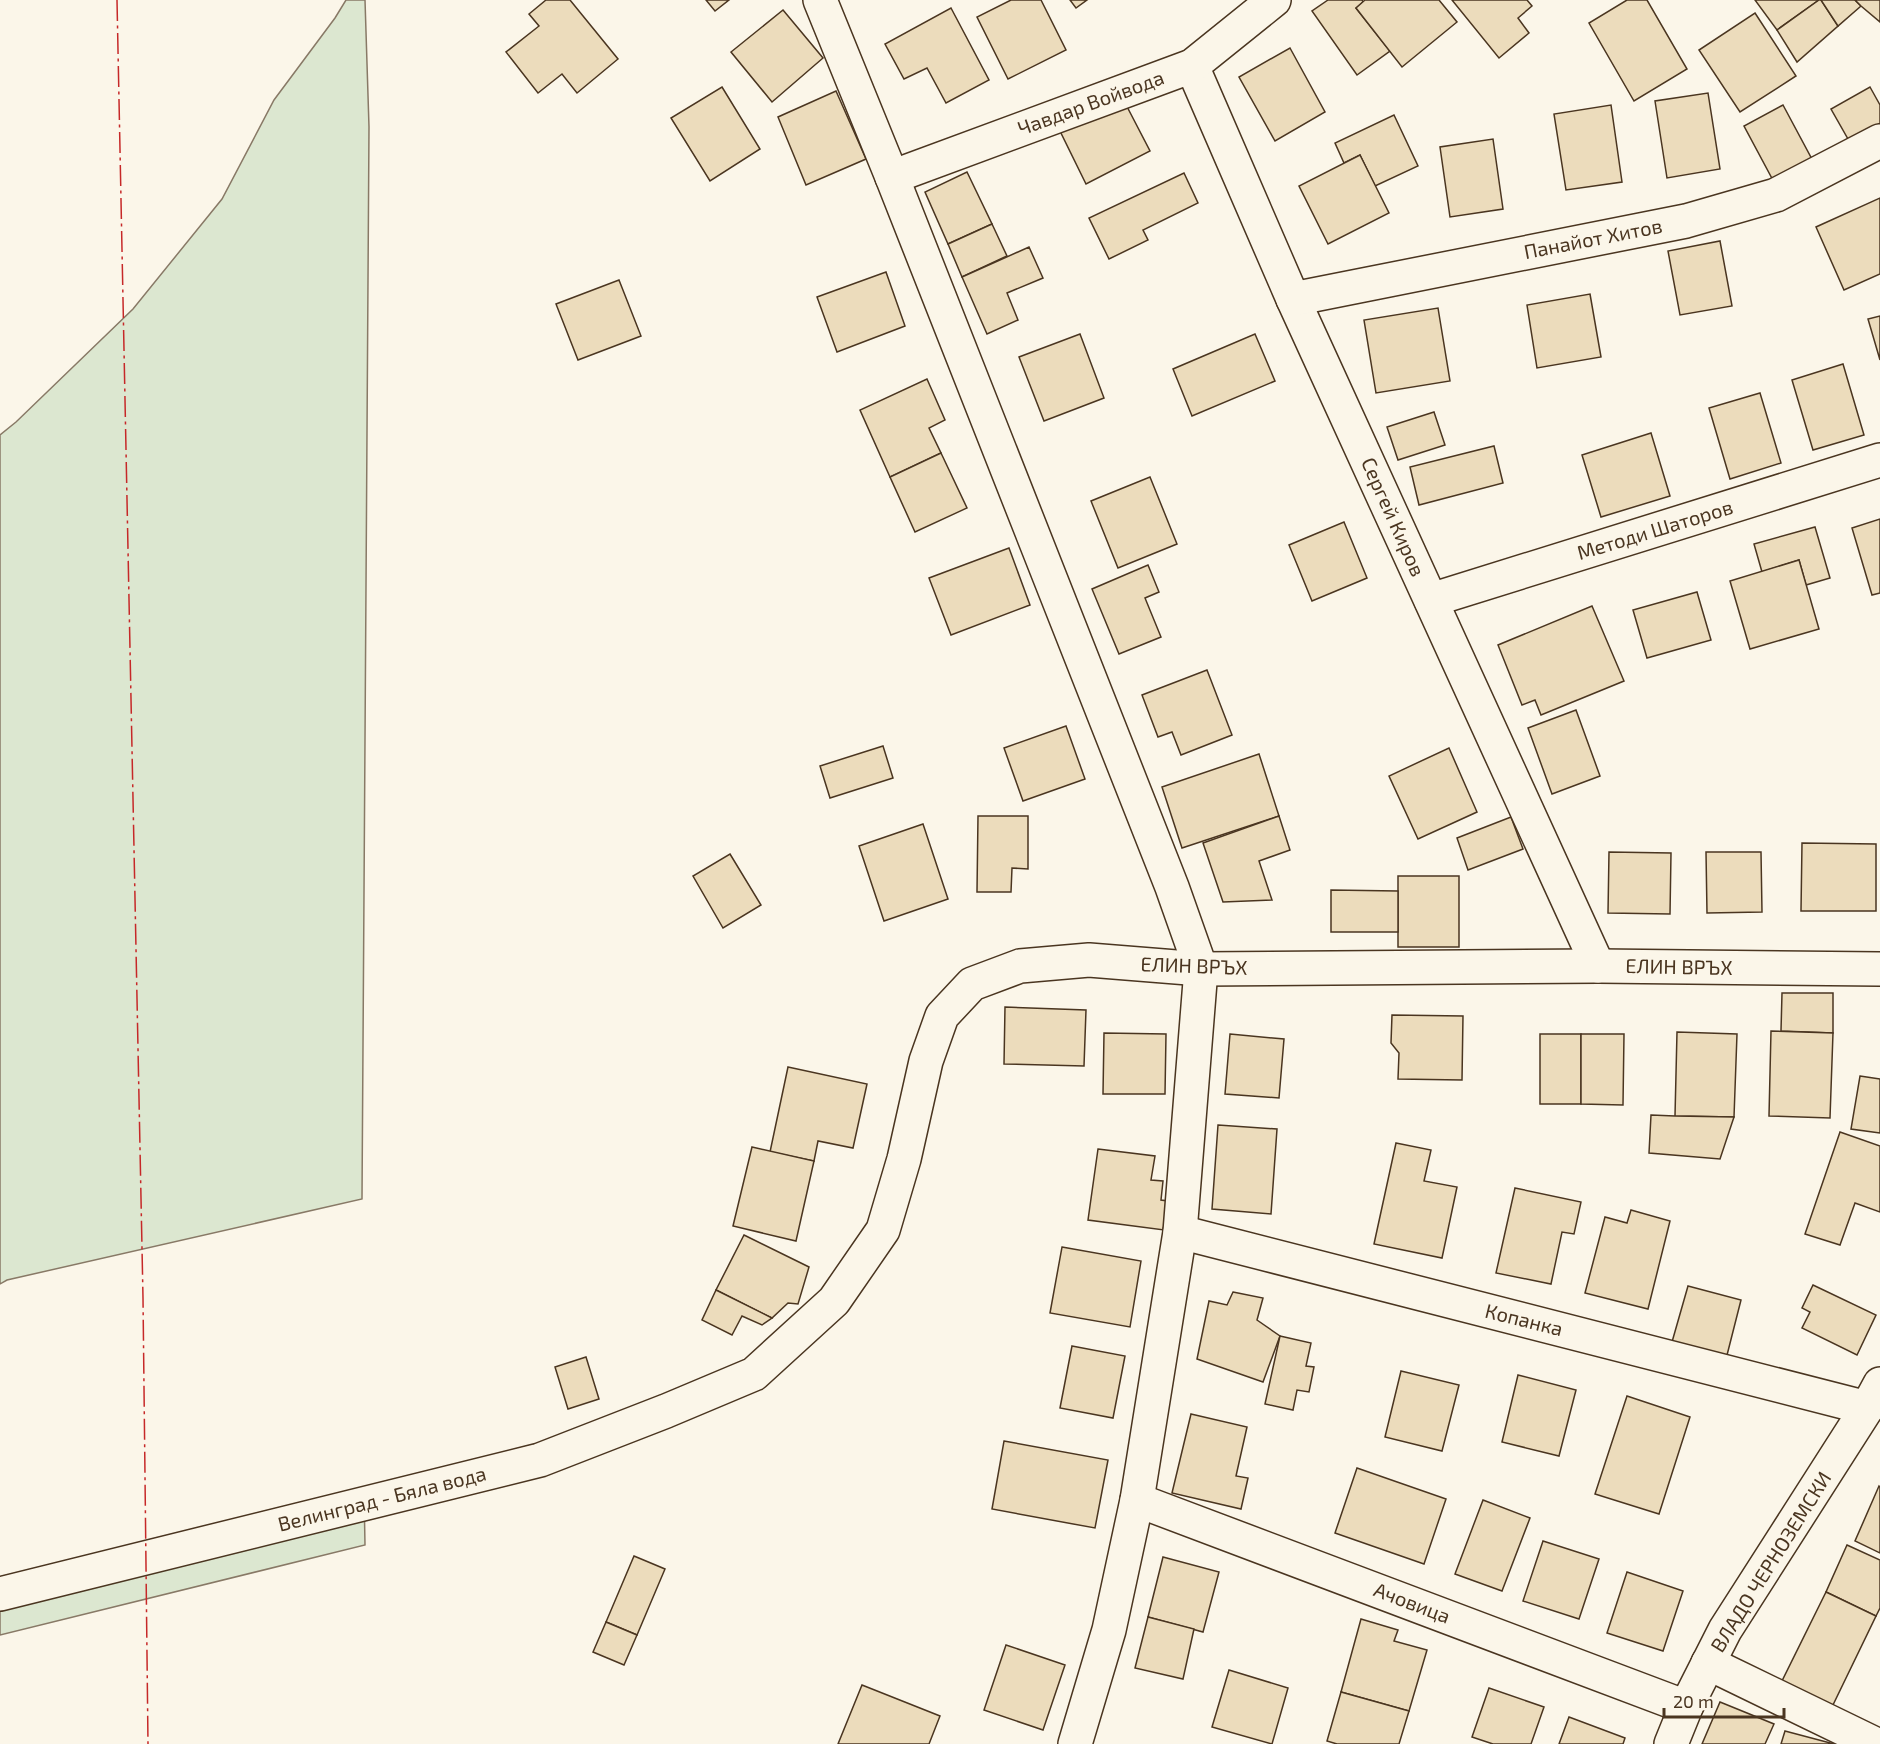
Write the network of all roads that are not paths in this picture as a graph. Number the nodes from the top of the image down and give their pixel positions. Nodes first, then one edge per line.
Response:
1 (820, 0) edge
2 (1274, 0) edge
3 (1192, 66) junction
4 (1880, 141) edge
5 (892, 177) junction
6 (1293, 298) junction
7 (1880, 460) edge
8 (1431, 600) junction
9 (1598, 966) junction
10 (1201, 969) junction
11 (1880, 969) edge
12 (1180, 1232) junction
13 (753, 1374) joint
14 (1874, 1396) edge
15 (1137, 1500) junction
16 (0, 1593) edge
17 (1708, 1663) junction
18 (1686, 1707) junction
19 (1075, 1744) edge
20 (1671, 1744) edge
21 (1875, 1744) edge

1 - 5 street
2 - 3 street, Чавдар Войвода
3 - 5 street, Чавдар Войвода
3 - 6 street, Сергей Киров
4 - 6 street, Панайот Хитов
5 - 10 street
6 - 8 street, Сергей Киров
7 - 8 street, Методи Шаторов
8 - 9 street, Сергей Киров
9 - 10 street, ЕЛИН ВРЪХ
9 - 11 street, ЕЛИН ВРЪХ
10 - 12 street
10 - 13 street, ЕЛИН ВРЪХ
12 - 14 street, Копанка
12 - 15 street
13 - 16 street, Велинград - Бяла вода
14 - 17 street, ВЛАДО ЧЕРНОЗЕМСКИ
15 - 18 street, Ачовица
15 - 19 street
17 - 18 street, ВЛАДО ЧЕРНОЗЕМСКИ
17 - 21 street
18 - 20 street, ВЛАДО ЧЕРНОЗЕМСКИ

